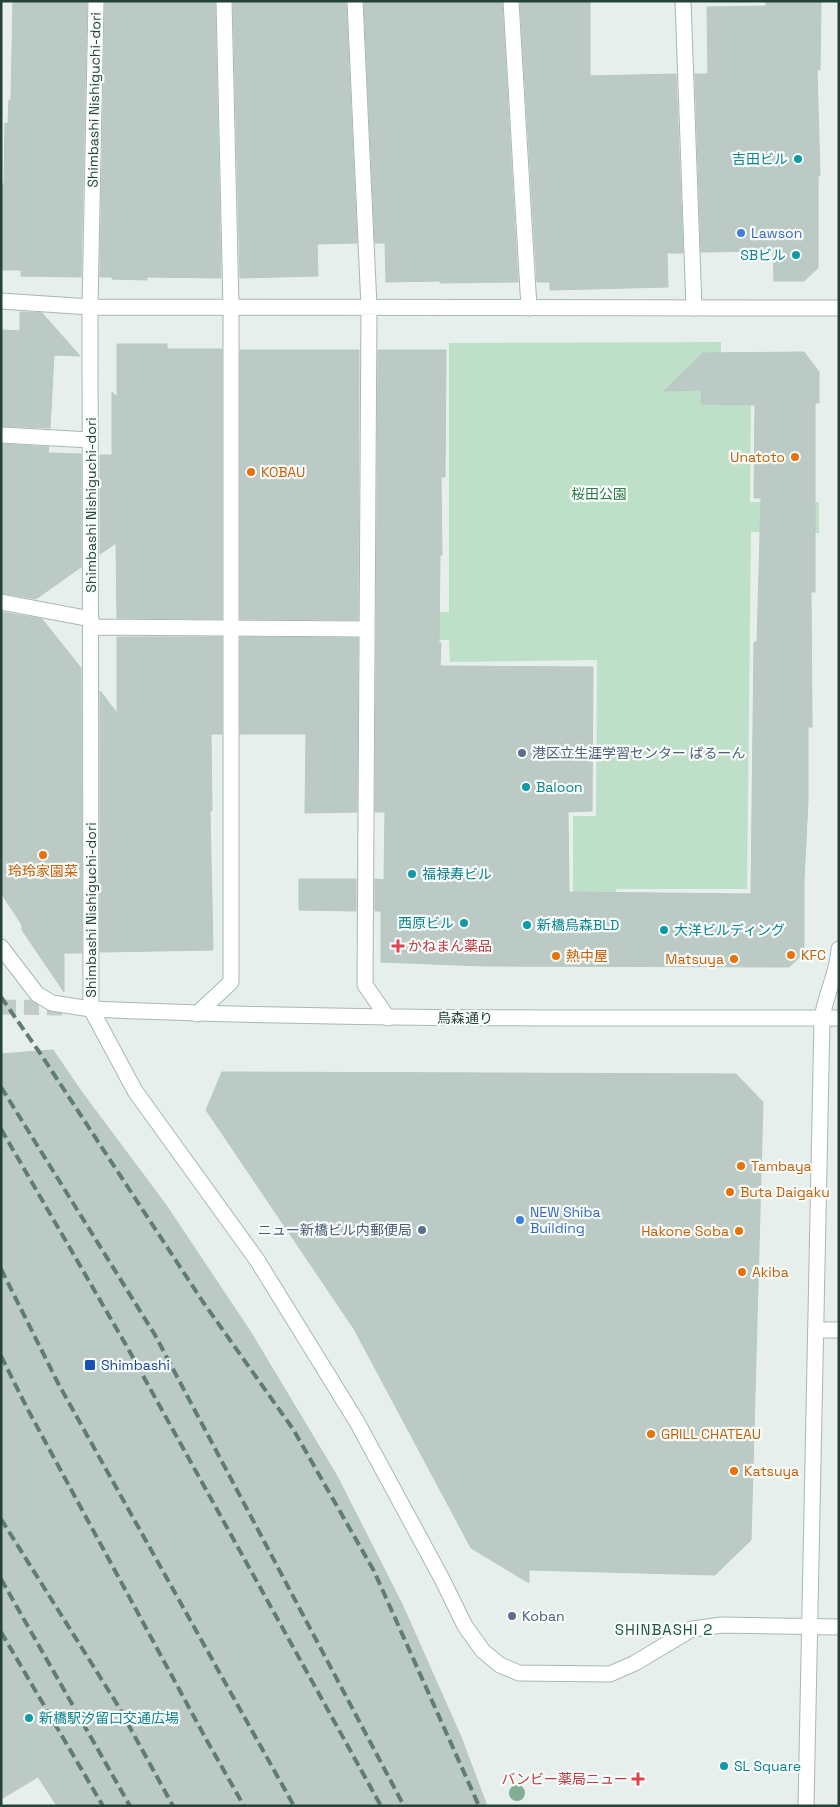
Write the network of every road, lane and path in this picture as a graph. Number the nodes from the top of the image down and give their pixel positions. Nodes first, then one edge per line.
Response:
1 (96, 1) edge
2 (224, 1) edge
3 (355, 1) edge
4 (511, 1) edge
5 (683, 1) edge
6 (1, 301) edge
7 (90, 307) junction
8 (232, 307) junction
9 (369, 307) junction
10 (529, 308) junction
11 (694, 308) junction
12 (839, 308) edge
13 (1, 435) edge
14 (90, 440) junction
15 (1, 602) edge
16 (91, 623) junction
17 (231, 628) junction
18 (368, 629) junction
19 (1, 947) edge
20 (839, 949) edge
21 (91, 1009) junction
22 (197, 1014) junction
23 (388, 1018) junction
24 (822, 1018) junction
25 (839, 1018) edge
26 (816, 1330) junction
27 (839, 1330) edge
28 (839, 1626) edge
29 (810, 1627) junction
30 (806, 1806) edge

1 - 7 street, Shimbashi Nishiguchi-dori
2 - 8 street
3 - 9 street
4 - 10 street
5 - 11 street
6 - 7 street
7 - 8 street
7 - 14 street, Shimbashi Nishiguchi-dori
8 - 9 street
8 - 17 street
9 - 10 street
9 - 18 street
10 - 11 street
11 - 12 street
13 - 14 street
14 - 16 street, Shimbashi Nishiguchi-dori
15 - 16 street
16 - 17 street
16 - 21 street, Shimbashi Nishiguchi-dori
17 - 18 street
17 - 22 street
18 - 23 street
19 - 21 street, 烏森通り
20 - 24 street
21 - 22 street, 烏森通り
21 - 29 street
22 - 23 street, 烏森通り
23 - 24 street, 烏森通り
24 - 25 street, 烏森通り
24 - 26 street
26 - 27 street
26 - 29 street
28 - 29 street
29 - 30 street

